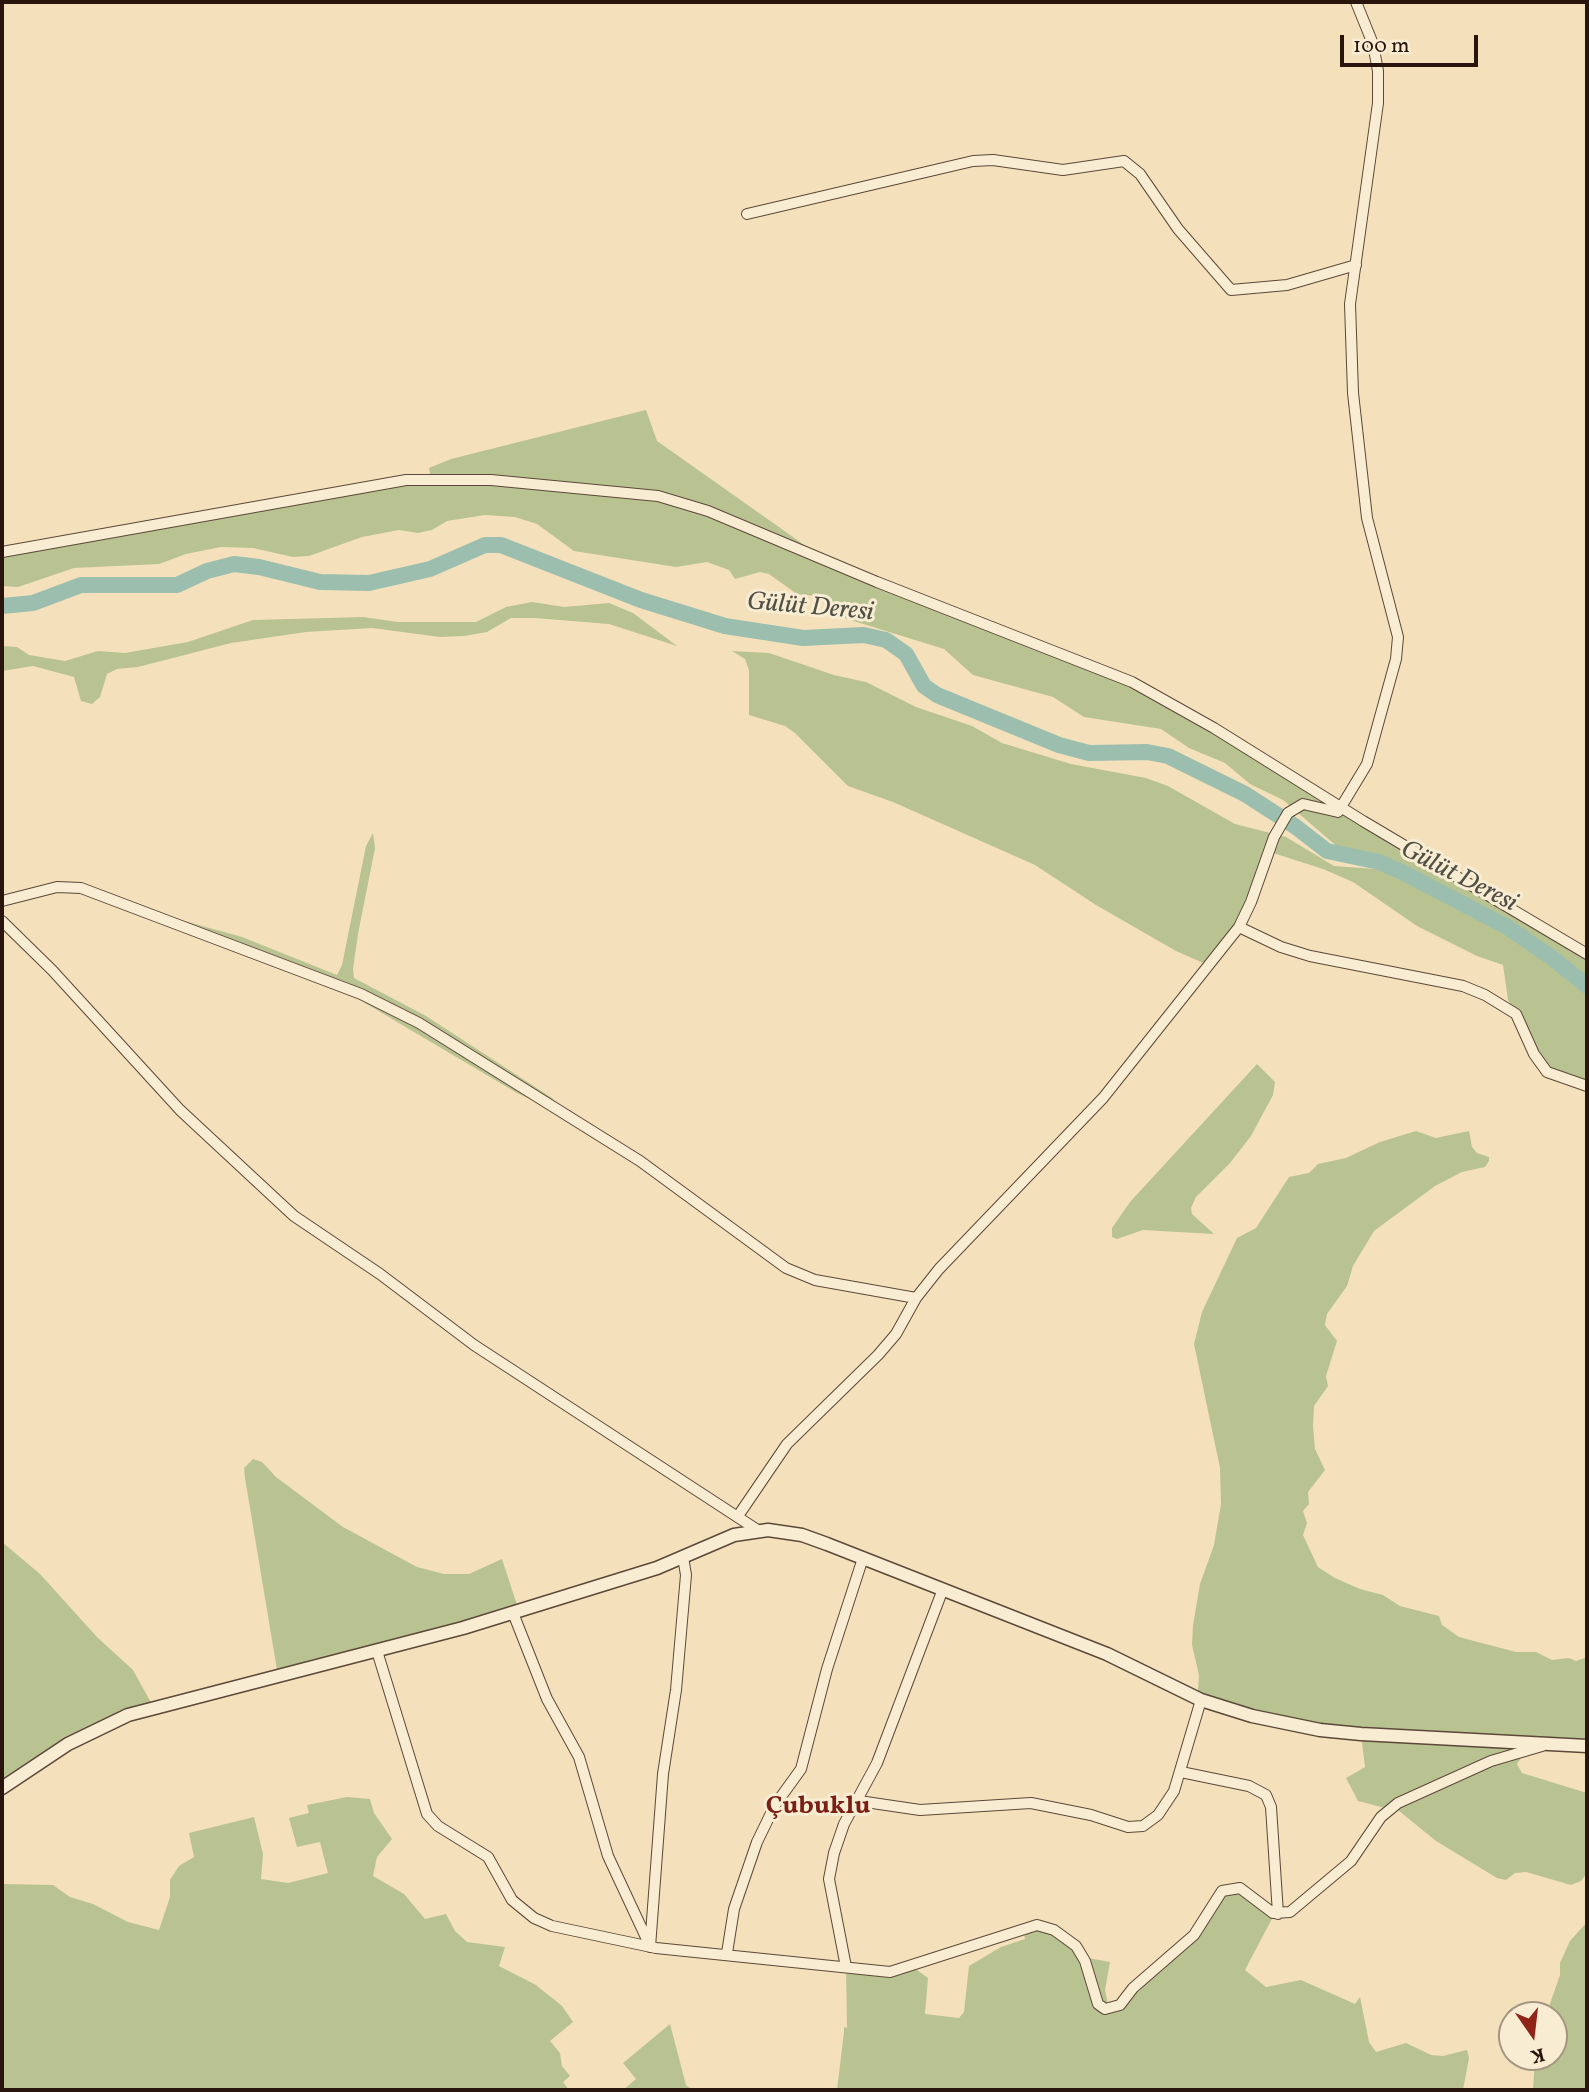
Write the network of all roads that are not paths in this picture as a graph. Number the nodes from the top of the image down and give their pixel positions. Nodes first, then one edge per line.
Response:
1 (1356, 2) edge
2 (747, 214) dead end
3 (1356, 265) junction
4 (2, 552) edge
5 (1342, 808) junction
6 (2, 901) edge
7 (2, 921) edge
8 (1239, 927) junction
9 (1587, 954) edge
10 (1587, 1086) edge
11 (916, 1298) junction
12 (738, 1516) junction
13 (759, 1531) junction
14 (683, 1557) junction
15 (863, 1558) junction
16 (943, 1589) junction
17 (513, 1613) junction
18 (377, 1651) junction
19 (1201, 1700) junction
20 (1546, 1745) junction
21 (1587, 1746) edge
22 (1181, 1772) junction
23 (2, 1788) edge
24 (859, 1801) junction
25 (1278, 1914) junction
26 (650, 1947) junction
27 (727, 1953) junction
28 (846, 1967) junction

1 - 3 street
2 - 3 street
3 - 5 street
4 - 5 street
5 - 8 street
5 - 9 street
6 - 11 street
7 - 12 street
8 - 10 street
8 - 11 street
11 - 12 street
12 - 13 street
13 - 14 street
13 - 15 street
14 - 17 street
14 - 26 street
15 - 16 street
15 - 27 street
16 - 19 street
16 - 24 street
17 - 18 street
17 - 26 street
18 - 23 street
18 - 26 street
19 - 20 street
19 - 22 street
20 - 21 street
20 - 25 street
22 - 24 street
22 - 25 street
24 - 28 street
25 - 28 street
26 - 27 street
27 - 28 street

